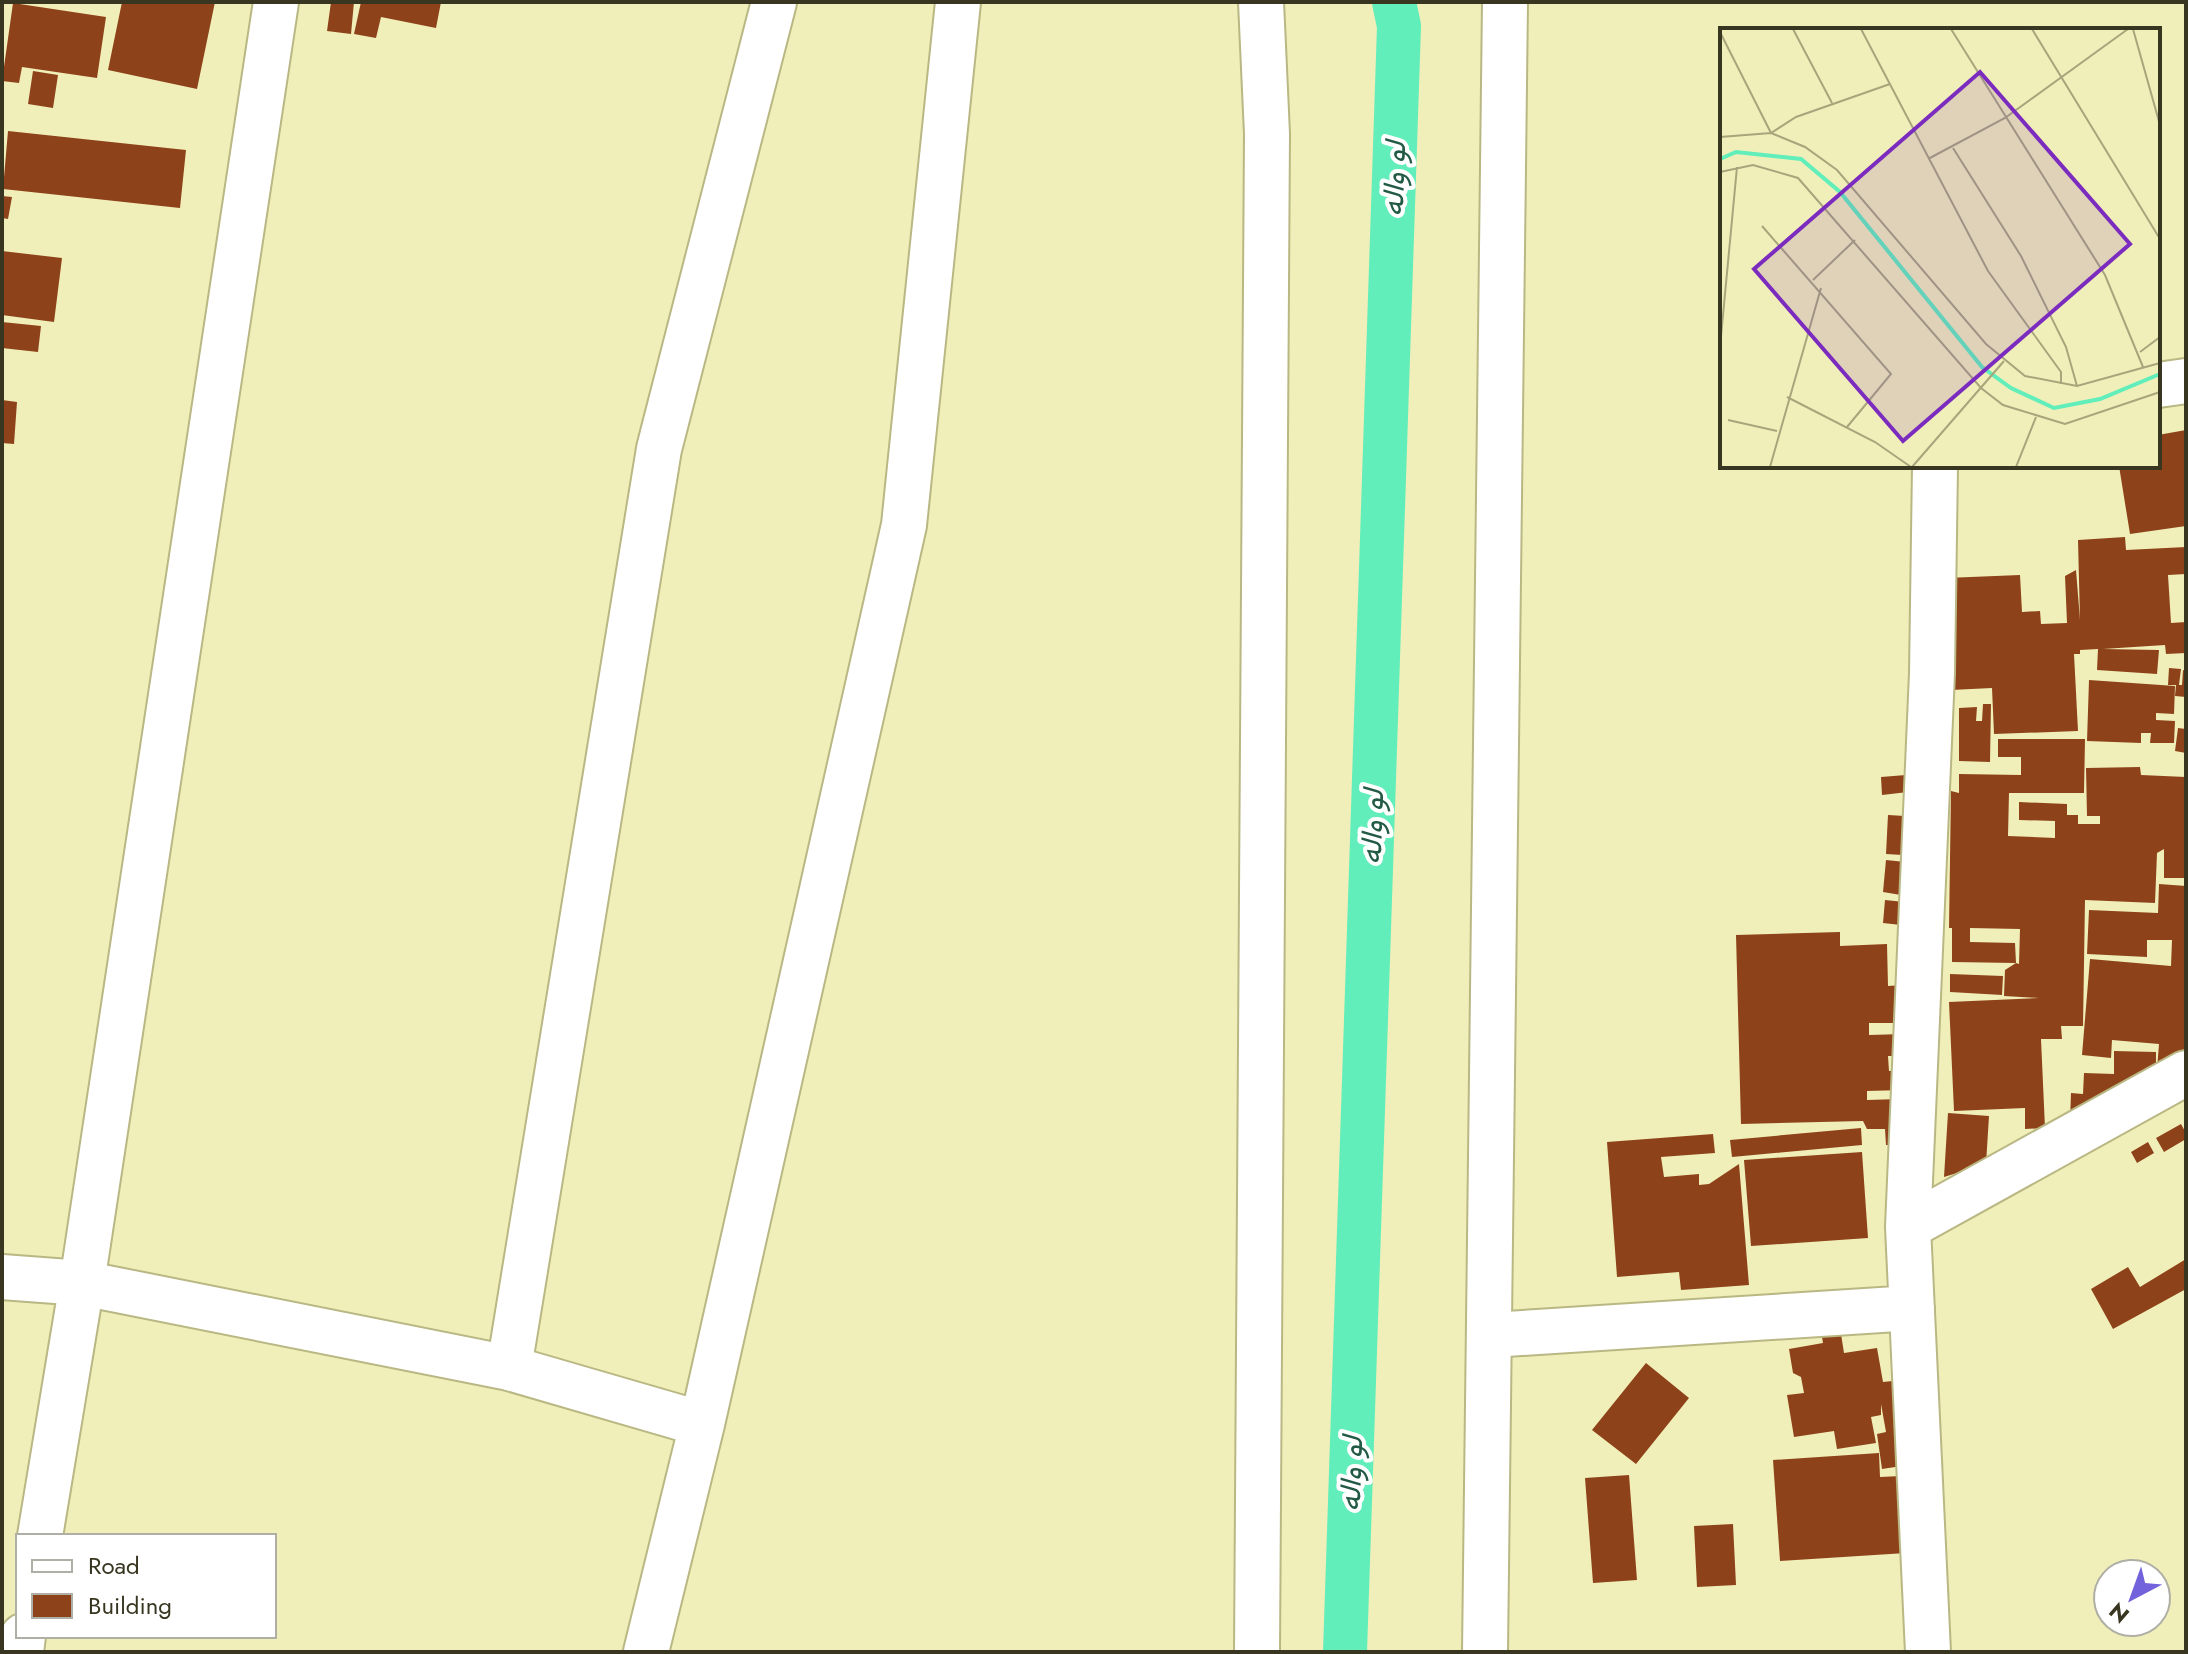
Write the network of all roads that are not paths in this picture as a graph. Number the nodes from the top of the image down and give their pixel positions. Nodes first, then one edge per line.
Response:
1 (276, 2) edge
2 (774, 2) edge
3 (958, 2) edge
4 (1261, 2) edge
5 (1505, 2) edge
6 (2186, 381) edge
7 (2160, 385) edge
8 (1935, 468) edge
9 (2186, 1073) edge
10 (1908, 1227) junction
11 (2, 1277) edge
12 (82, 1283) junction
13 (1912, 1308) junction
14 (1491, 1335) junction
15 (509, 1368) junction
16 (702, 1424) junction
17 (40, 1534) edge
18 (646, 1652) edge
19 (1257, 1652) edge
20 (1485, 1652) edge
21 (1928, 1652) edge

1 - 12 street
2 - 15 street
3 - 16 street
4 - 19 street
5 - 14 street
6 - 7 street
8 - 10 street
9 - 10 street
10 - 13 street
11 - 12 street
12 - 15 street
12 - 17 street
13 - 14 street
13 - 21 street
14 - 20 street
15 - 16 street
16 - 18 street

